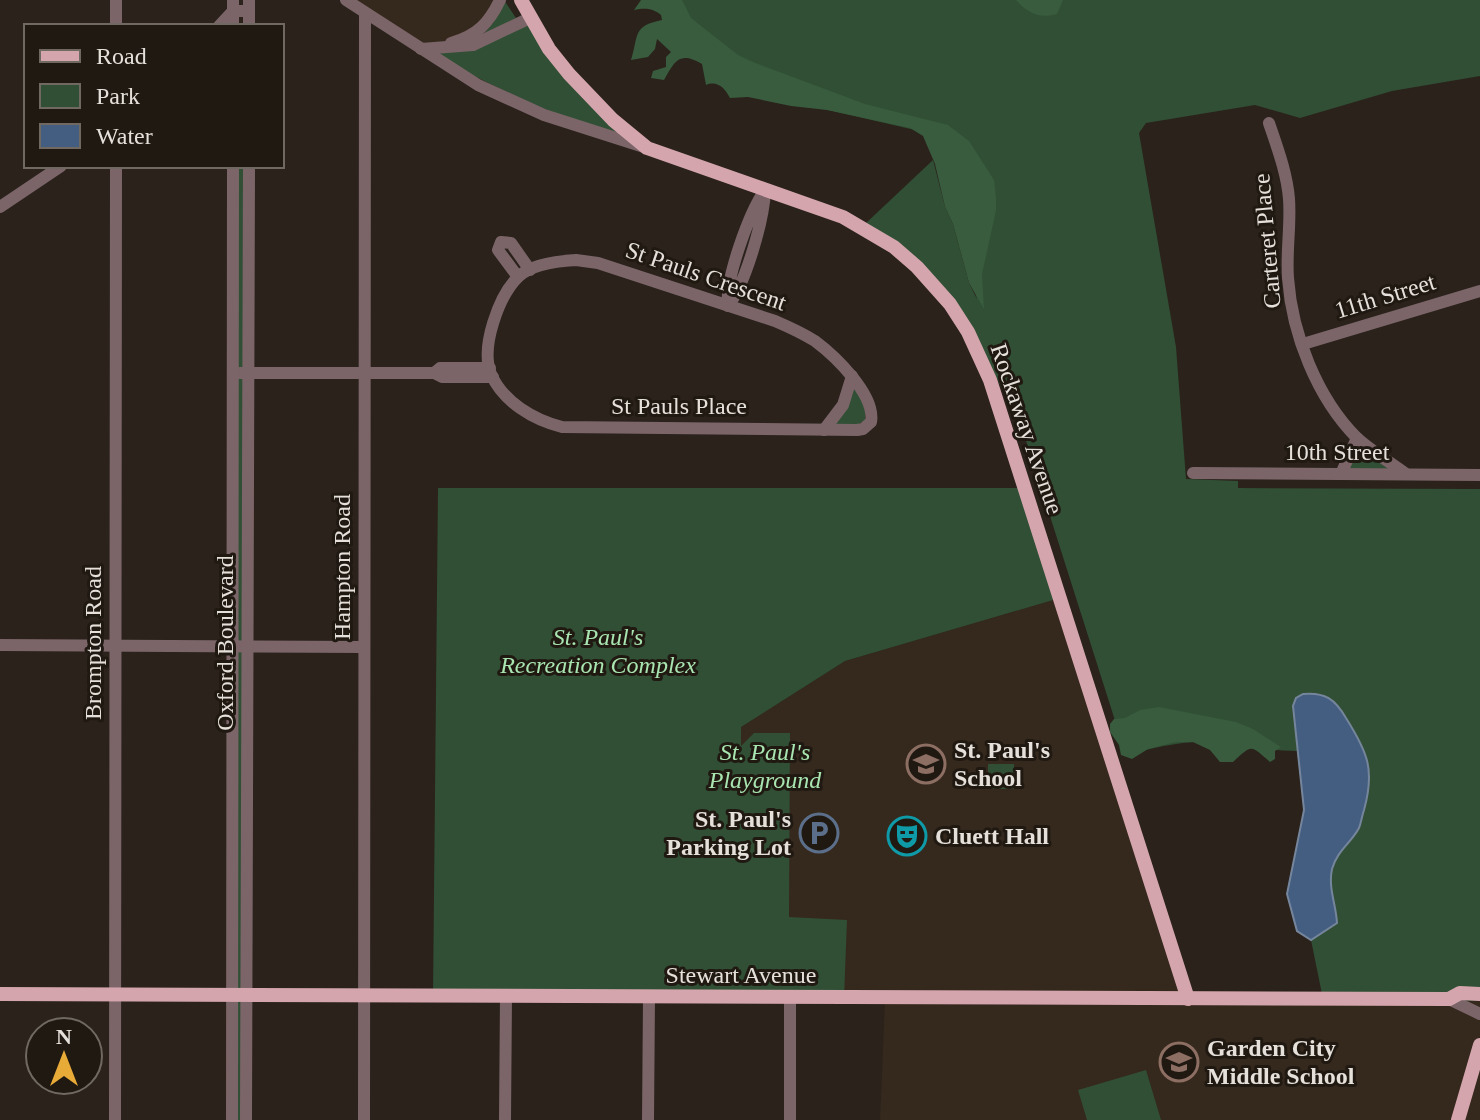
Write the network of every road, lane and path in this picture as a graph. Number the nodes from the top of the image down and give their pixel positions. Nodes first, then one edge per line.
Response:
1 (116, 0) edge
2 (346, 0) edge
3 (500, 0) edge
4 (521, 0) edge
5 (233, 6) edge
6 (249, 6) edge
7 (365, 14) junction
8 (530, 18) junction
9 (116, 24) edge
10 (220, 24) edge
11 (421, 49) junction
12 (1269, 123) dead end
13 (647, 148) junction
14 (58, 168) edge
15 (116, 168) edge
16 (233, 168) edge
17 (249, 168) edge
18 (765, 190) junction
19 (0, 207) edge
20 (233, 249) junction
21 (248, 249) junction
22 (530, 270) junction
23 (518, 277) junction
24 (1480, 291) edge
25 (728, 306) junction
26 (1303, 344) junction
27 (364, 372) junction
28 (491, 372) junction
29 (233, 373) junction
30 (248, 373) junction
31 (852, 376) junction
32 (873, 413) joint
33 (824, 430) junction
34 (1357, 438) junction
35 (1193, 473) dead end
36 (1341, 474) junction
37 (1406, 474) junction
38 (1480, 475) edge
39 (233, 507) junction
40 (248, 507) junction
41 (0, 645) edge
42 (115, 646) junction
43 (233, 646) junction
44 (247, 646) junction
45 (364, 647) junction
46 (233, 762) junction
47 (247, 762) junction
48 (233, 875) junction
49 (247, 876) junction
50 (0, 994) edge
51 (1480, 994) edge
52 (115, 995) junction
53 (239, 995) junction
54 (364, 996) junction
55 (506, 996) junction
56 (649, 997) junction
57 (790, 997) junction
58 (1188, 999) junction
59 (1449, 999) junction
60 (1480, 1014) edge
61 (1480, 1045) edge
62 (246, 1118) edge
63 (232, 1119) edge
64 (115, 1120) edge
65 (364, 1120) edge
66 (505, 1120) edge
67 (648, 1120) edge
68 (790, 1120) edge
69 (1458, 1120) edge

1 - 9 street
2 - 7 street
3 - 11 street
4 - 8 main road, Rockaway Avenue
5 - 6 street
5 - 10 street
7 - 11 street
7 - 27 street, Hampton Road
8 - 11 street
8 - 13 main road, Rockaway Avenue
11 - 13 street
12 - 26 street, Carteret Place
13 - 18 main road, Rockaway Avenue
14 - 19 street
15 - 42 street, Brompton Road
16 - 20 street, Oxford Boulevard
17 - 21 street, Oxford Boulevard
18 - 25 street
18 - 58 main road, Rockaway Avenue
20 - 21 street
20 - 29 street, Oxford Boulevard
21 - 30 street, Oxford Boulevard
22 - 23 street, St Pauls Crescent
22 - 23 street
22 - 25 street, St Pauls Crescent
23 - 28 street, St Pauls Crescent
24 - 26 street, 11th Street
25 - 31 street, St Pauls Crescent
26 - 34 street, Carteret Place
27 - 28 street
27 - 30 street
27 - 45 street, Hampton Road
28 - 33 street, St Pauls Place
29 - 30 street
29 - 39 street, Oxford Boulevard
30 - 40 street, Oxford Boulevard
31 - 32 street, St Pauls Crescent
31 - 33 street
32 - 33 street, St Pauls Place
34 - 36 street
34 - 37 street, Carteret Place
35 - 36 street, 10th Street
36 - 37 street, 10th Street
37 - 38 street, 10th Street
39 - 40 street
39 - 43 street, Oxford Boulevard
40 - 44 street, Oxford Boulevard
41 - 42 street
42 - 43 street
42 - 52 street, Brompton Road
43 - 44 street
43 - 46 street, Oxford Boulevard
44 - 45 street
44 - 47 street, Oxford Boulevard
45 - 54 street, Hampton Road
46 - 47 street
46 - 48 street, Oxford Boulevard
47 - 49 street, Oxford Boulevard
48 - 49 street
48 - 53 street, Oxford Boulevard
49 - 53 street, Oxford Boulevard
50 - 52 main road, Stewart Avenue
51 - 59 main road, Stewart Avenue
52 - 53 main road, Stewart Avenue
52 - 64 street, Brompton Road
53 - 54 main road, Stewart Avenue
53 - 62 street, Oxford Boulevard
53 - 63 street, Oxford Boulevard
54 - 55 main road, Stewart Avenue
54 - 65 street, Hampton Road
55 - 56 main road, Stewart Avenue
55 - 66 street
56 - 57 main road, Stewart Avenue
56 - 67 street
57 - 58 main road, Stewart Avenue
57 - 68 street
58 - 59 main road, Stewart Avenue
59 - 60 street
61 - 69 main road
62 - 63 street

